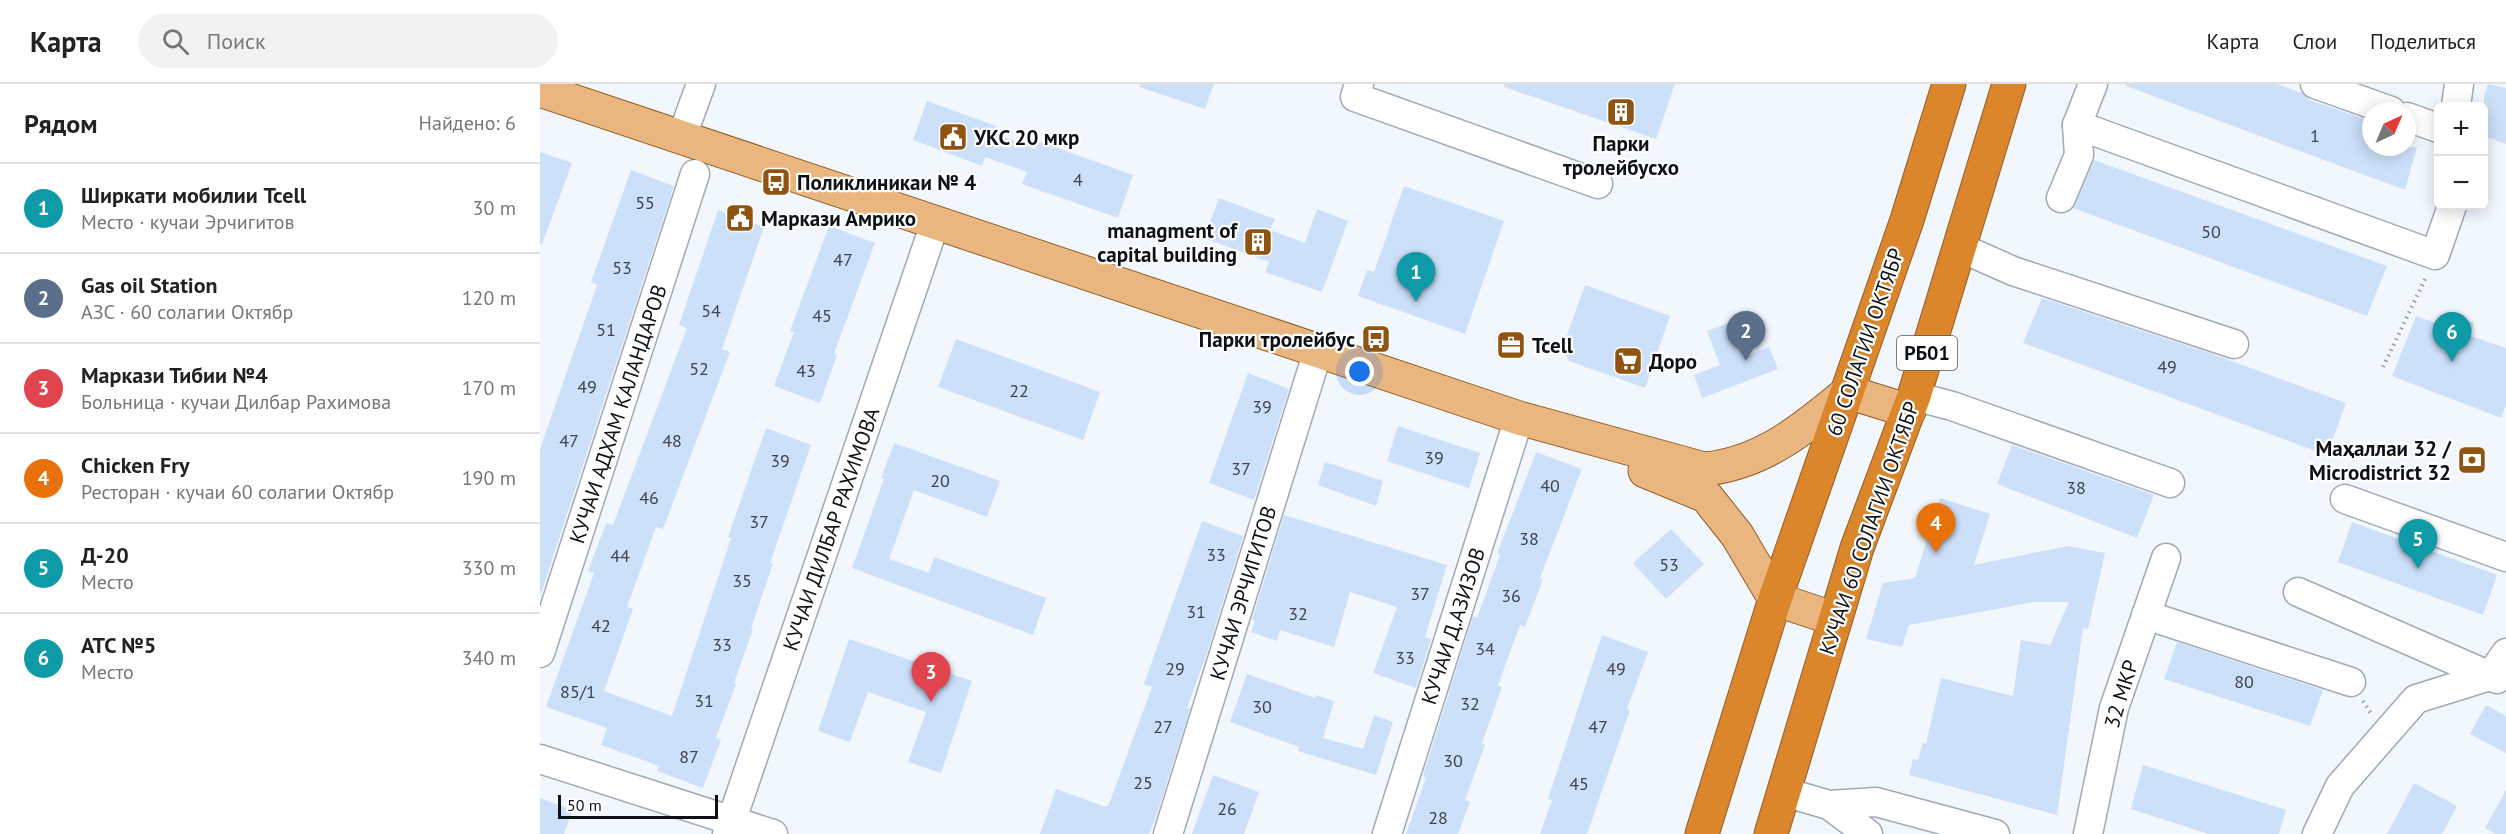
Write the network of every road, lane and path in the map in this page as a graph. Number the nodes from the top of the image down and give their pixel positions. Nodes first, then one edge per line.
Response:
1 (701, 84) edge
2 (1359, 84) edge
3 (1949, 84) edge
4 (2009, 84) edge
5 (2093, 84) edge
6 (2315, 84) edge
7 (2460, 84) edge
8 (540, 90) edge
9 (2366, 102) edge
10 (2458, 102) edge
11 (2416, 120) edge
12 (2076, 125) junction
13 (2434, 126) edge
14 (684, 129) junction
15 (695, 174) dead end
16 (1598, 184) dead end
17 (2061, 198) dead end
18 (2451, 210) edge
19 (935, 223) junction
20 (1959, 247) junction
21 (2434, 255) junction
22 (2234, 344) dead end
23 (1318, 351) junction
24 (2383, 367) dead end
25 (1848, 392) junction
26 (1911, 403) junction
27 (1519, 418) junction
28 (2170, 483) dead end
29 (2345, 499) dead end
30 (2166, 558) dead end
31 (2506, 558) edge
32 (2298, 592) dead end
33 (1775, 599) junction
34 (2146, 615) junction
35 (1835, 619) junction
36 (540, 653) edge
37 (2501, 670) edge
38 (2351, 682) joint
39 (2385, 735) junction
40 (540, 759) edge
41 (1784, 792) junction
42 (1829, 805) junction
43 (729, 827) edge
44 (772, 834) edge
45 (1168, 834) edge
46 (1387, 834) edge
47 (1702, 834) edge
48 (1771, 834) edge
49 (1868, 834) edge
50 (1995, 834) edge
51 (2088, 834) edge
52 (2317, 834) edge

1 - 14 street
2 - 16 street
3 - 25 highway, 60 СОЛАГИИ ОКТЯБР / РБ01
4 - 20 highway, КУЧАИ 60 СОЛАГИИ ОКТЯБР / РБ01
5 - 12 street
6 - 9 street
7 - 10 street
8 - 14 main road
11 - 13 street
12 - 17 street
12 - 21 street
14 - 19 main road
15 - 36 street, КУЧАИ АДХАМ КАЛАНДАРОВ
18 - 21 street
19 - 23 main road
19 - 43 street, КУЧАИ ДИЛБАР РАХИМОВА
20 - 22 street
20 - 26 highway, КУЧАИ 60 СОЛАГИИ ОКТЯБР / РБ01
21 - 24 path
23 - 27 main road
23 - 45 street, КУЧАИ ЭРЧИГИТОВ
25 - 26 main road
25 - 27 main road
25 - 33 highway, 60 СОЛАГИИ ОКТЯБР / РБ01
26 - 28 street
26 - 35 highway, КУЧАИ 60 СОЛАГИИ ОКТЯБР / РБ01
27 - 33 main road
27 - 46 street, КУЧАИ Д.АЗИЗОВ
29 - 31 street
30 - 34 street, 32 МКР
32 - 37 street
33 - 35 main road
33 - 47 highway, РБ01
34 - 38 street
34 - 51 street, 32 МКР
35 - 41 highway, КУЧАИ 60 СОЛАГИИ ОКТЯБР / РБ01
37 - 39 street
38 - 39 path
39 - 52 street
40 - 43 street
41 - 42 street
41 - 48 highway, КУЧАИ 60 СОЛАГИИ ОКТЯБР / РБ01
42 - 49 street
42 - 50 street
43 - 44 street

